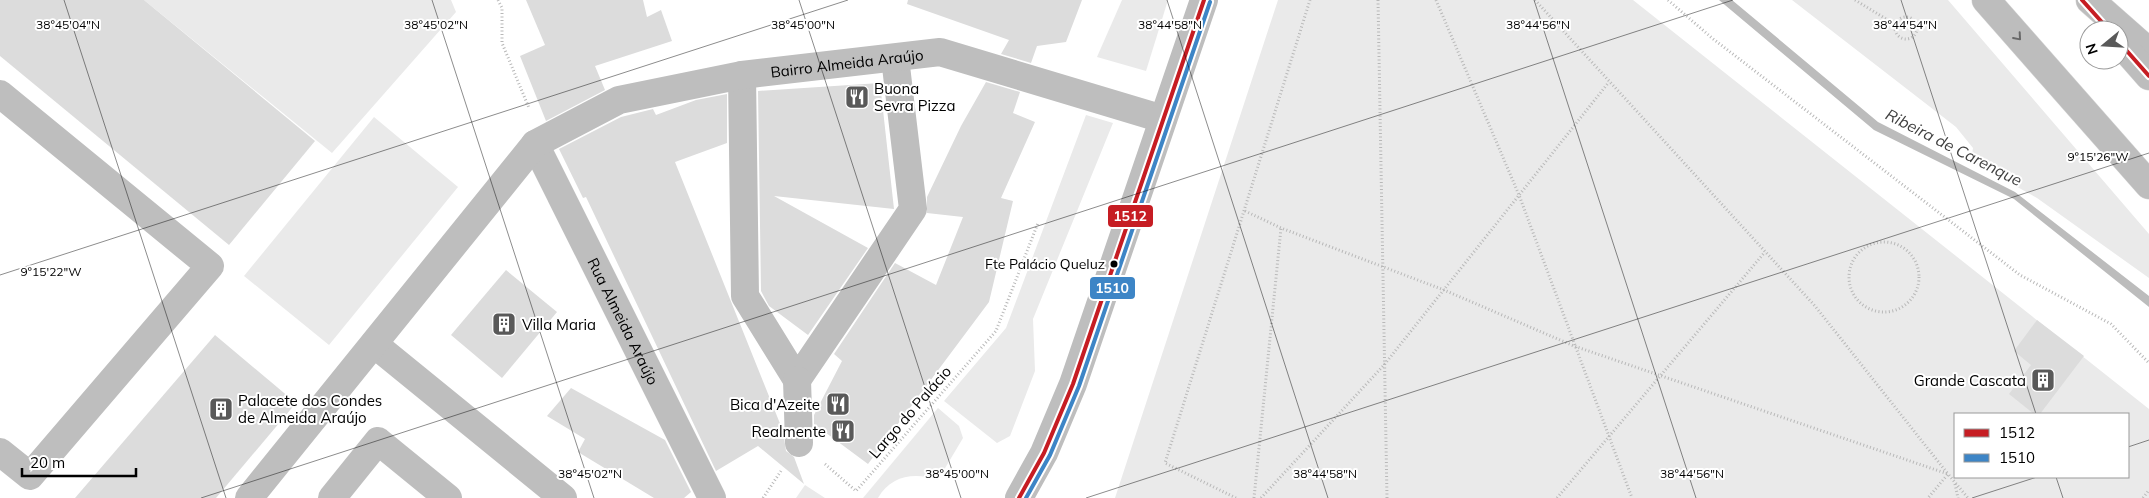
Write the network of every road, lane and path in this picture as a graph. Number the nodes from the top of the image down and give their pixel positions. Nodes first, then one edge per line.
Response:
1 (498, 0) edge
2 (1204, 0) edge
3 (1310, 0) edge
4 (1378, 0) edge
5 (1436, 0) edge
6 (1535, 0) edge
7 (1668, 0) edge
8 (1855, 0) edge
9 (1986, 0) edge
10 (2082, 0) edge
11 (2090, 0) edge
12 (2099, 20) edge
13 (1896, 24) junction
14 (2149, 52) edge
15 (2129, 53) edge
16 (895, 58) junction
17 (742, 75) junction
18 (2149, 76) edge
19 (1610, 82) junction
20 (0, 94) edge
21 (533, 116) dead end
22 (1163, 119) junction
23 (535, 144) junction
24 (2149, 185) edge
25 (1519, 196) junction
26 (1245, 211) junction
27 (1038, 223) dead end
28 (1281, 228) junction
29 (1765, 252) junction
30 (1382, 267) junction
31 (1444, 290) junction
32 (1863, 304) joint
33 (374, 344) junction
34 (1574, 346) junction
35 (2149, 363) edge
36 (1384, 366) junction
37 (1660, 377) junction
38 (797, 380) junction
39 (1608, 438) junction
40 (799, 443) junction
41 (0, 452) edge
42 (1948, 474) junction
43 (1955, 484) junction
44 (2149, 490) edge
45 (249, 498) edge
46 (332, 498) edge
47 (448, 498) edge
48 (563, 498) edge
49 (712, 498) edge
50 (763, 498) edge
51 (1019, 498) edge
52 (1236, 498) edge
53 (1254, 498) edge
54 (1260, 498) edge
55 (1387, 498) edge
56 (1558, 498) edge
57 (1632, 498) edge
58 (1928, 498) edge
59 (1958, 498) edge
60 (1968, 498) edge
61 (2143, 498) edge

1 - 21 path
2 - 22 street
3 - 26 path
4 - 30 path
5 - 25 path
6 - 19 path
7 - 35 path
8 - 13 path
9 -> 24 highway
10 - 12 highway
11 - 14 highway
13 - 13 path
15 - 18 highway
16 - 17 street, Bairro Almeida Araújo
16 - 22 street, Bairro Almeida Araújo
16 - 38 street
17 - 23 street, Bairro Almeida Araújo
17 - 38 street
19 - 25 path
19 - 29 path
20 - 41 street
22 - 51 street
23 - 33 street
23 - 49 street, Rua Almeida Araújo
25 - 31 path
25 - 34 path
26 - 28 path
26 - 52 path
27 - 40 path, Largo do Palácio
28 - 30 path
28 - 53 path
29 - 37 path
29 - 42 path
30 - 31 path
30 - 36 path
31 - 34 path
31 - 36 path
32 - 32 path
33 - 45 street
33 - 48 street
34 - 37 path
34 - 39 path
36 - 54 path
36 - 55 path
37 - 39 path
37 - 42 path
38 - 40 street
39 - 56 path
39 - 57 path
40 - 50 path
42 - 43 path
42 - 58 path
43 - 59 path
43 - 60 path
44 - 61 path
46 - 47 street

